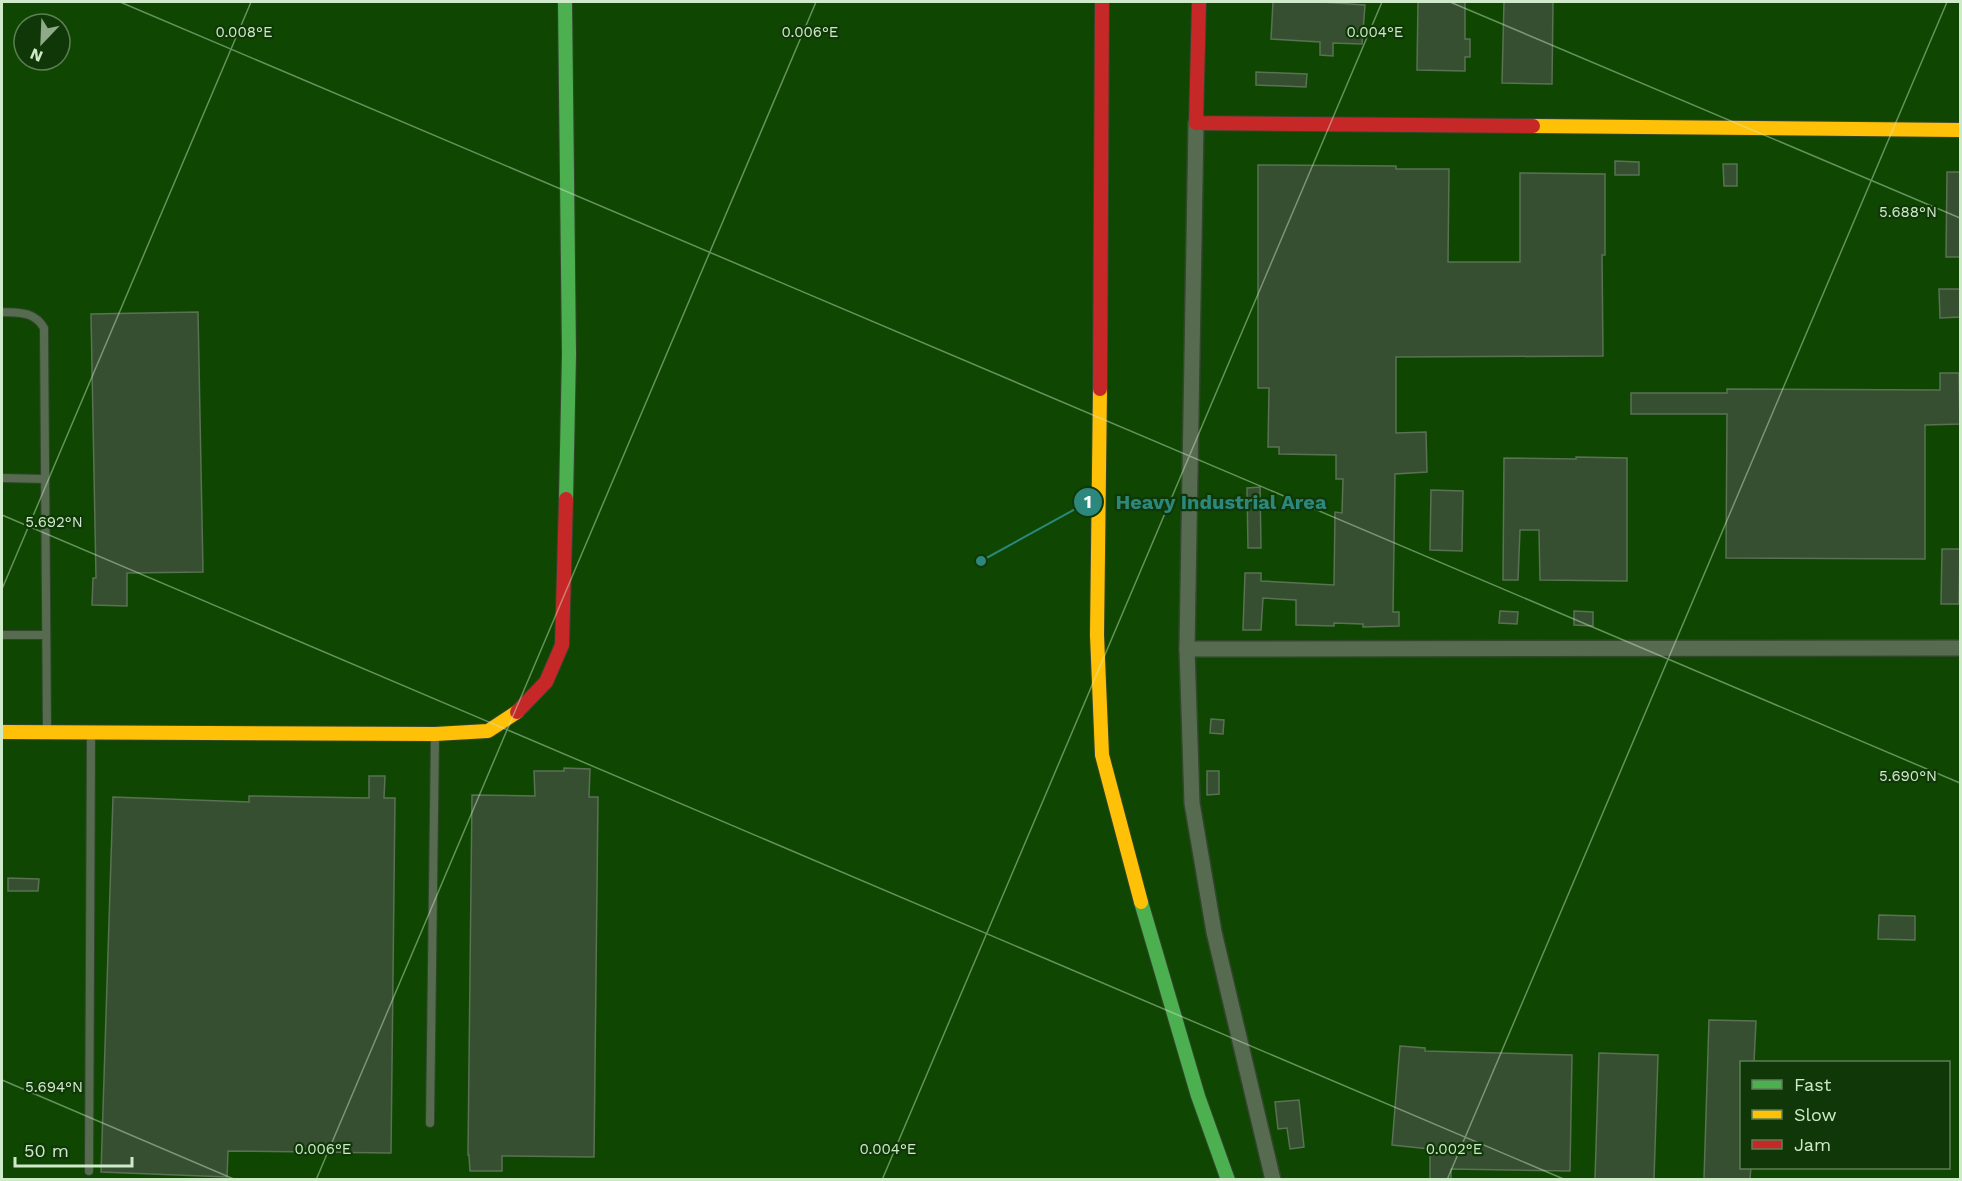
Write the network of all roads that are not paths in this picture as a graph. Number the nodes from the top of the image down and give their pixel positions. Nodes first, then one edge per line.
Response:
1 (565, 2) edge
2 (1102, 2) edge
3 (1198, 2) edge
4 (1196, 123) junction
5 (1960, 130) edge
6 (2, 312) edge
7 (2, 478) edge
8 (45, 479) junction
9 (2, 635) edge
10 (45, 635) junction
11 (1960, 648) edge
12 (1187, 649) junction
13 (91, 731) junction
14 (2, 732) edge
15 (47, 732) junction
16 (435, 734) junction
17 (430, 1123) dead end
18 (89, 1171) dead end
19 (1228, 1179) edge
20 (1273, 1179) edge

1 - 16 street
2 - 19 street
3 - 4 street
4 - 5 street
4 - 12 street
6 - 8 lane
7 - 8 lane
8 - 10 lane
9 - 10 lane
10 - 15 lane
11 - 12 street
12 - 20 street
13 - 15 street
13 - 16 street
13 - 18 lane
14 - 15 street
16 - 17 lane

